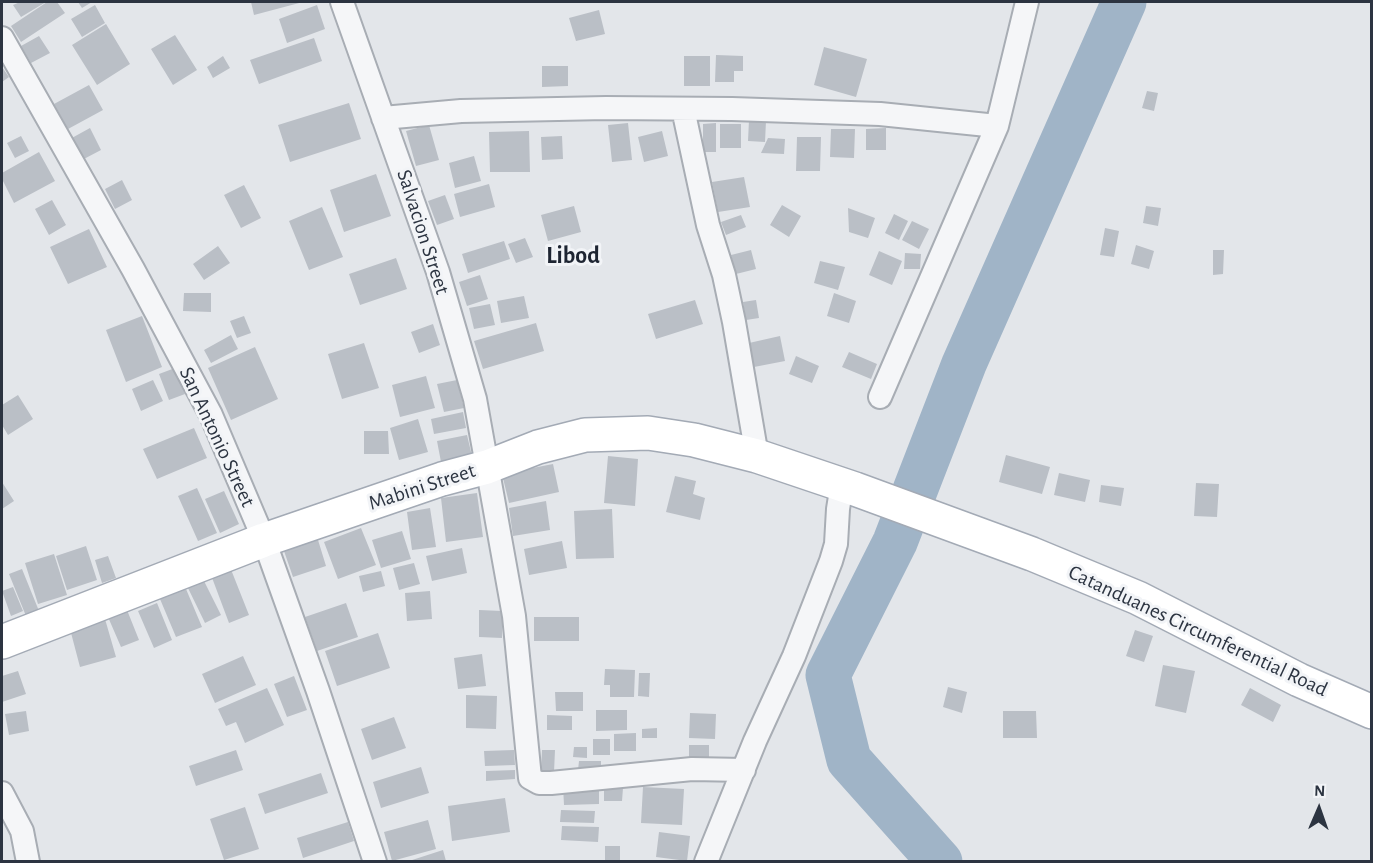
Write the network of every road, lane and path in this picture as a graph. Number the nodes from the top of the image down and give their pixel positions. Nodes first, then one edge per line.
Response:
1 (342, 2) edge
2 (1027, 2) edge
3 (2, 38) edge
4 (683, 109) junction
5 (383, 118) junction
6 (997, 126) junction
7 (880, 397) dead end
8 (757, 456) junction
9 (486, 467) junction
10 (848, 486) junction
11 (264, 540) junction
12 (2, 642) edge
13 (1371, 712) edge
14 (744, 770) junction
15 (2, 793) edge
16 (28, 861) edge
17 (375, 861) edge
18 (706, 861) edge

1 - 5 street, Salvacion Street
2 - 6 street
3 - 11 street, San Antonio Street
4 - 5 street
4 - 6 street
4 - 8 street
5 - 9 street, Salvacion Street
6 - 7 street
8 - 9 main road, Mabini Street
8 - 10 main road, Mabini Street
9 - 11 main road, Mabini Street
9 - 14 street, Salvacion Street
10 - 13 main road, Catanduanes Circumferential Road
10 - 14 street
11 - 12 main road, Mabini Street
11 - 17 street, San Antonio Street
14 - 18 street
15 - 16 street

